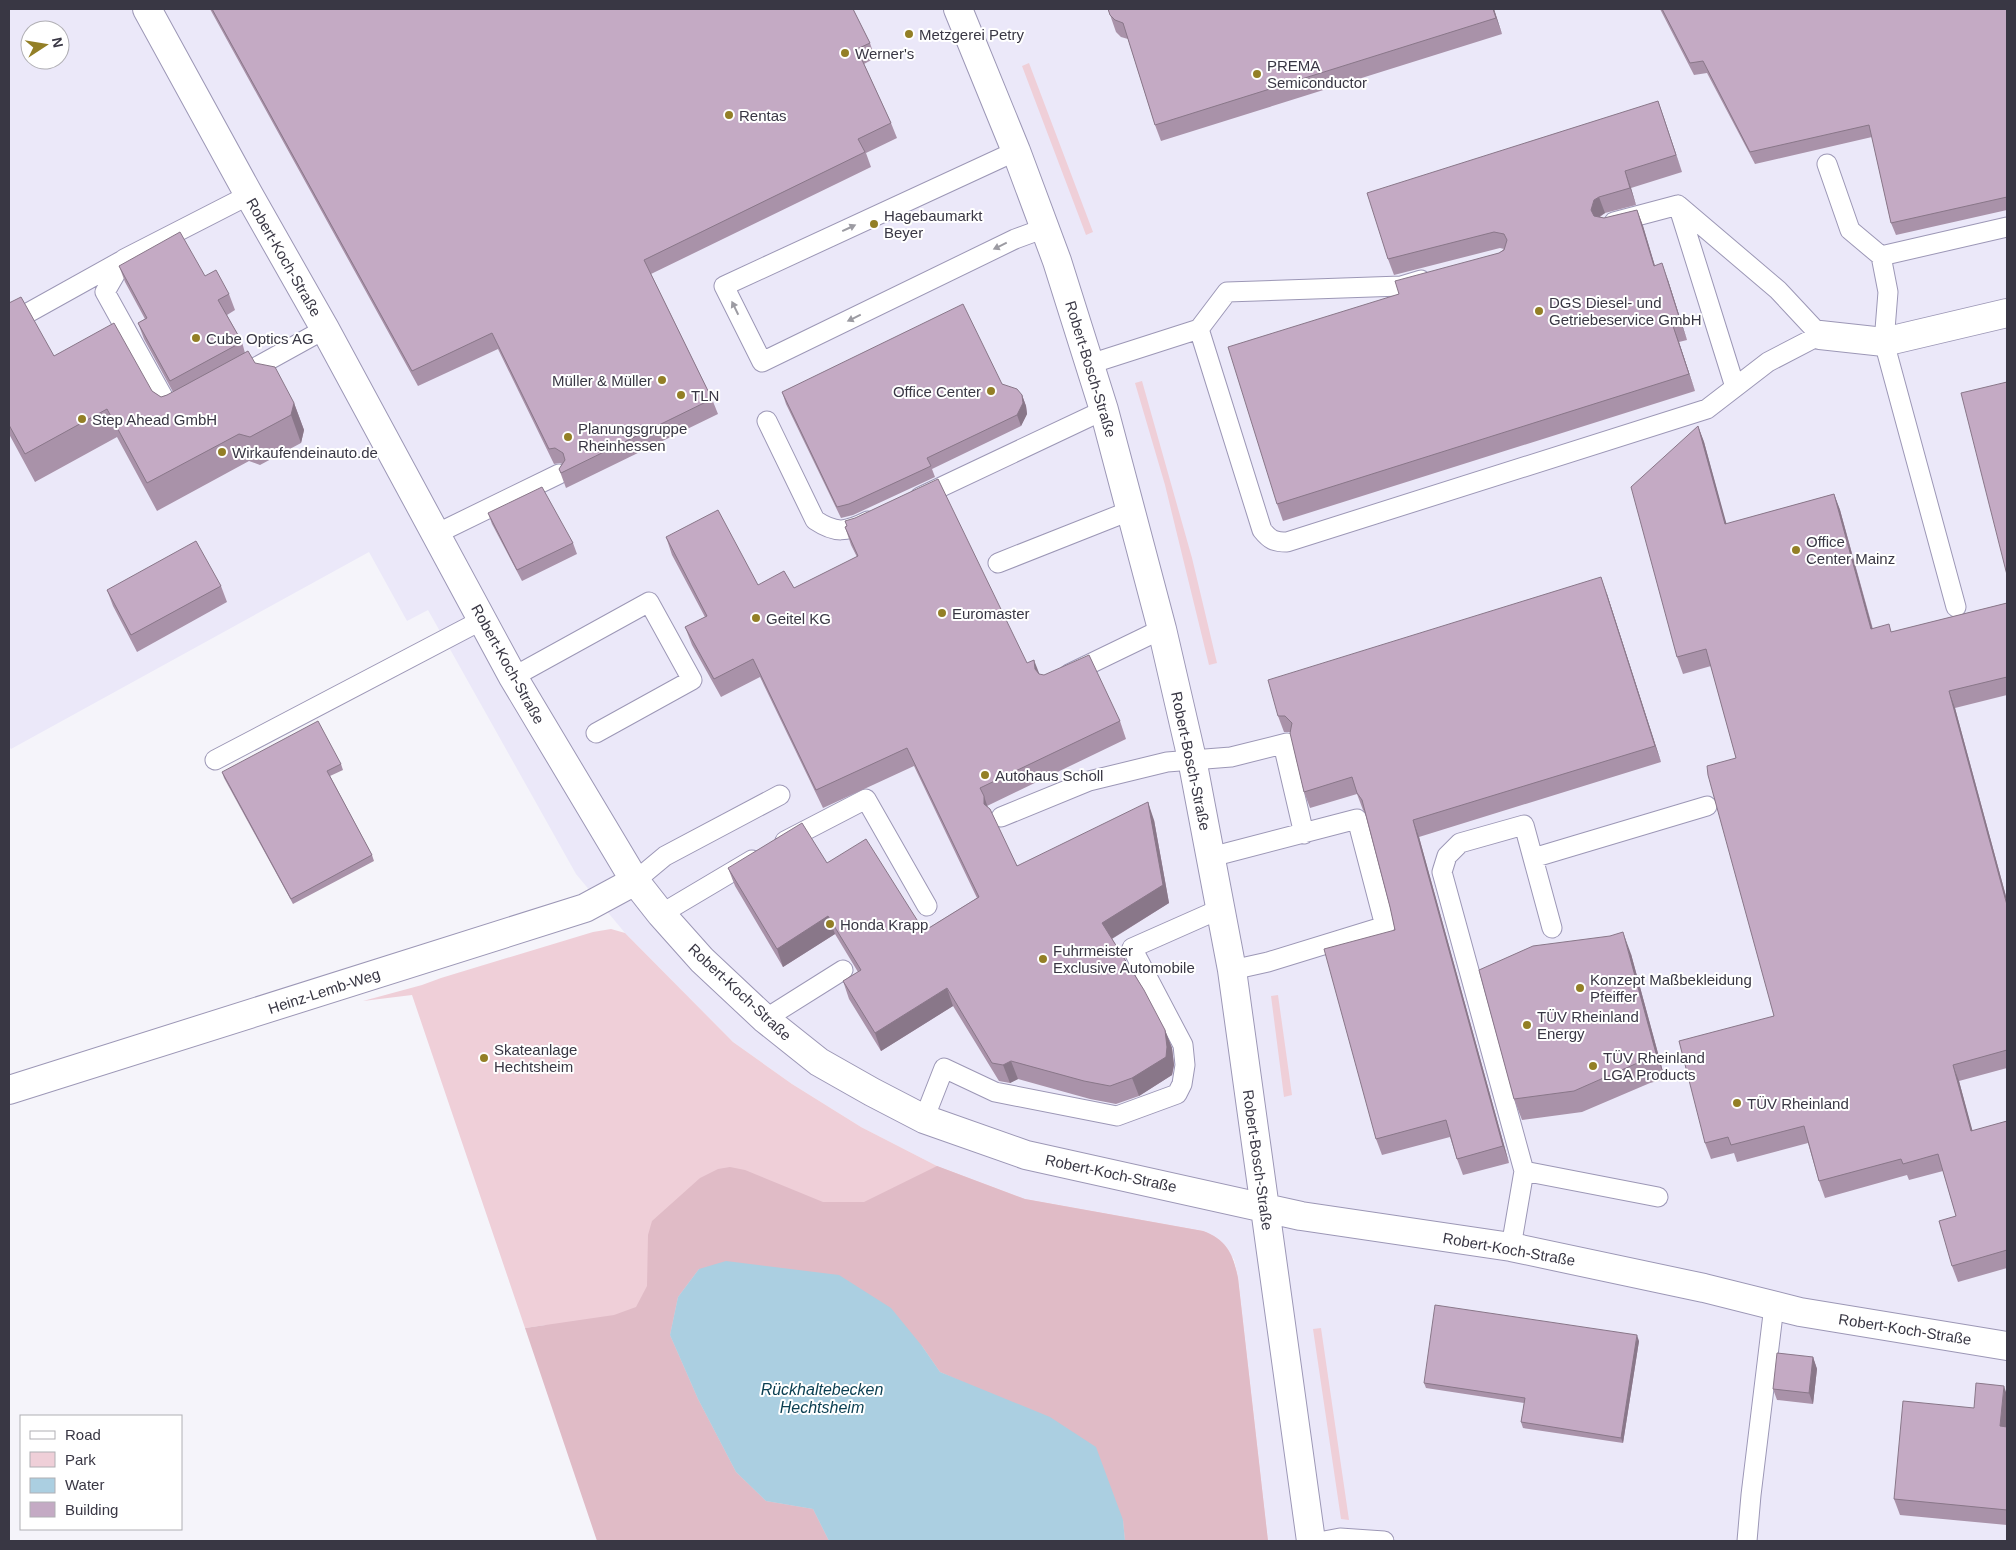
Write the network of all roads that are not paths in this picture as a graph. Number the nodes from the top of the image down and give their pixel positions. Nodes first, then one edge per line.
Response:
1 (147, 9) edge
2 (958, 9) edge
3 (1016, 151) junction
4 (1827, 164) dead end
5 (249, 195) junction
6 (1678, 205) junction
7 (1608, 224) edge
8 (2007, 227) edge
9 (1045, 228) junction
10 (1881, 256) junction
11 (124, 259) junction
12 (1438, 276) edge
13 (2007, 313) edge
14 (26, 314) edge
15 (325, 329) junction
16 (1199, 329) junction
17 (1820, 335) junction
18 (1884, 342) junction
19 (1090, 364) junction
20 (223, 385) edge
21 (1735, 387) junction
22 (189, 404) edge
23 (1104, 410) junction
24 (767, 421) dead end
25 (559, 474) edge
26 (902, 505) edge
27 (1132, 510) junction
28 (884, 514) edge
29 (436, 534) junction
30 (998, 563) dead end
31 (1956, 607) dead end
32 (482, 620) junction
33 (1162, 629) junction
34 (512, 677) junction
35 (1051, 682) edge
36 (596, 733) dead end
37 (1192, 759) junction
38 (215, 760) dead end
39 (780, 795) dead end
40 (1707, 806) dead end
41 (1001, 817) dead end
42 (1304, 834) junction
43 (1210, 857) junction
44 (1533, 858) junction
45 (635, 881) junction
46 (927, 906) dead end
47 (1220, 909) junction
48 (661, 914) junction
49 (1552, 928) dead end
50 (843, 970) edge
51 (1232, 970) junction
52 (765, 1019) junction
53 (9, 1090) edge
54 (924, 1119) junction
55 (1524, 1171) junction
56 (1658, 1197) dead end
57 (1265, 1207) junction
58 (1511, 1247) junction
59 (1774, 1306) junction
60 (2007, 1346) edge
61 (1311, 1541) edge
62 (1324, 1541) edge
63 (1384, 1541) edge
64 (1747, 1541) edge

1 - 5 street, Robert-Koch-Straße
2 - 3 street, Robert-Bosch-Straße
3 - 9 street, Robert-Bosch-Straße
9 -> 3 lane
4 - 10 lane
5 - 11 lane
5 - 15 street, Robert-Koch-Straße
6 - 7 lane
6 - 17 lane
6 - 21 lane
8 - 10 lane
9 - 19 street, Robert-Bosch-Straße
10 - 18 lane
11 - 14 lane
11 - 22 lane
12 - 16 lane
13 - 18 street
15 - 20 lane
15 - 29 street, Robert-Koch-Straße
16 - 19 lane
16 - 21 lane
17 - 18 street
17 - 21 lane
18 - 31 lane
19 - 23 street, Robert-Bosch-Straße
23 - 26 lane
23 - 27 street, Robert-Bosch-Straße
24 - 28 lane
25 - 29 lane
27 - 30 lane
27 - 33 street, Robert-Bosch-Straße
29 - 32 street, Robert-Koch-Straße
32 - 34 street, Robert-Koch-Straße
32 - 38 lane
33 - 35 lane
33 - 37 street, Robert-Bosch-Straße
34 - 36 lane
34 - 45 street, Robert-Koch-Straße
37 - 41 lane
37 - 42 lane
37 - 43 street, Robert-Bosch-Straße
39 - 45 lane
40 - 44 lane
42 - 43 lane
42 - 51 lane
43 - 47 street, Robert-Bosch-Straße
44 - 49 lane
44 - 55 lane
45 - 48 street, Robert-Koch-Straße
45 - 53 street, Heinz-Lemb-Weg
46 - 48 lane
47 - 51 street, Robert-Bosch-Straße
47 - 54 lane
48 - 52 street, Robert-Koch-Straße
50 - 52 lane
51 - 57 street, Robert-Bosch-Straße
52 - 54 street, Robert-Koch-Straße
54 - 57 street, Robert-Koch-Straße
55 - 56 lane
55 - 58 lane
57 - 58 street, Robert-Koch-Straße
57 - 61 street, Robert-Bosch-Straße
58 - 59 street, Robert-Koch-Straße
59 - 60 street, Robert-Koch-Straße
59 - 64 lane
62 - 63 lane

